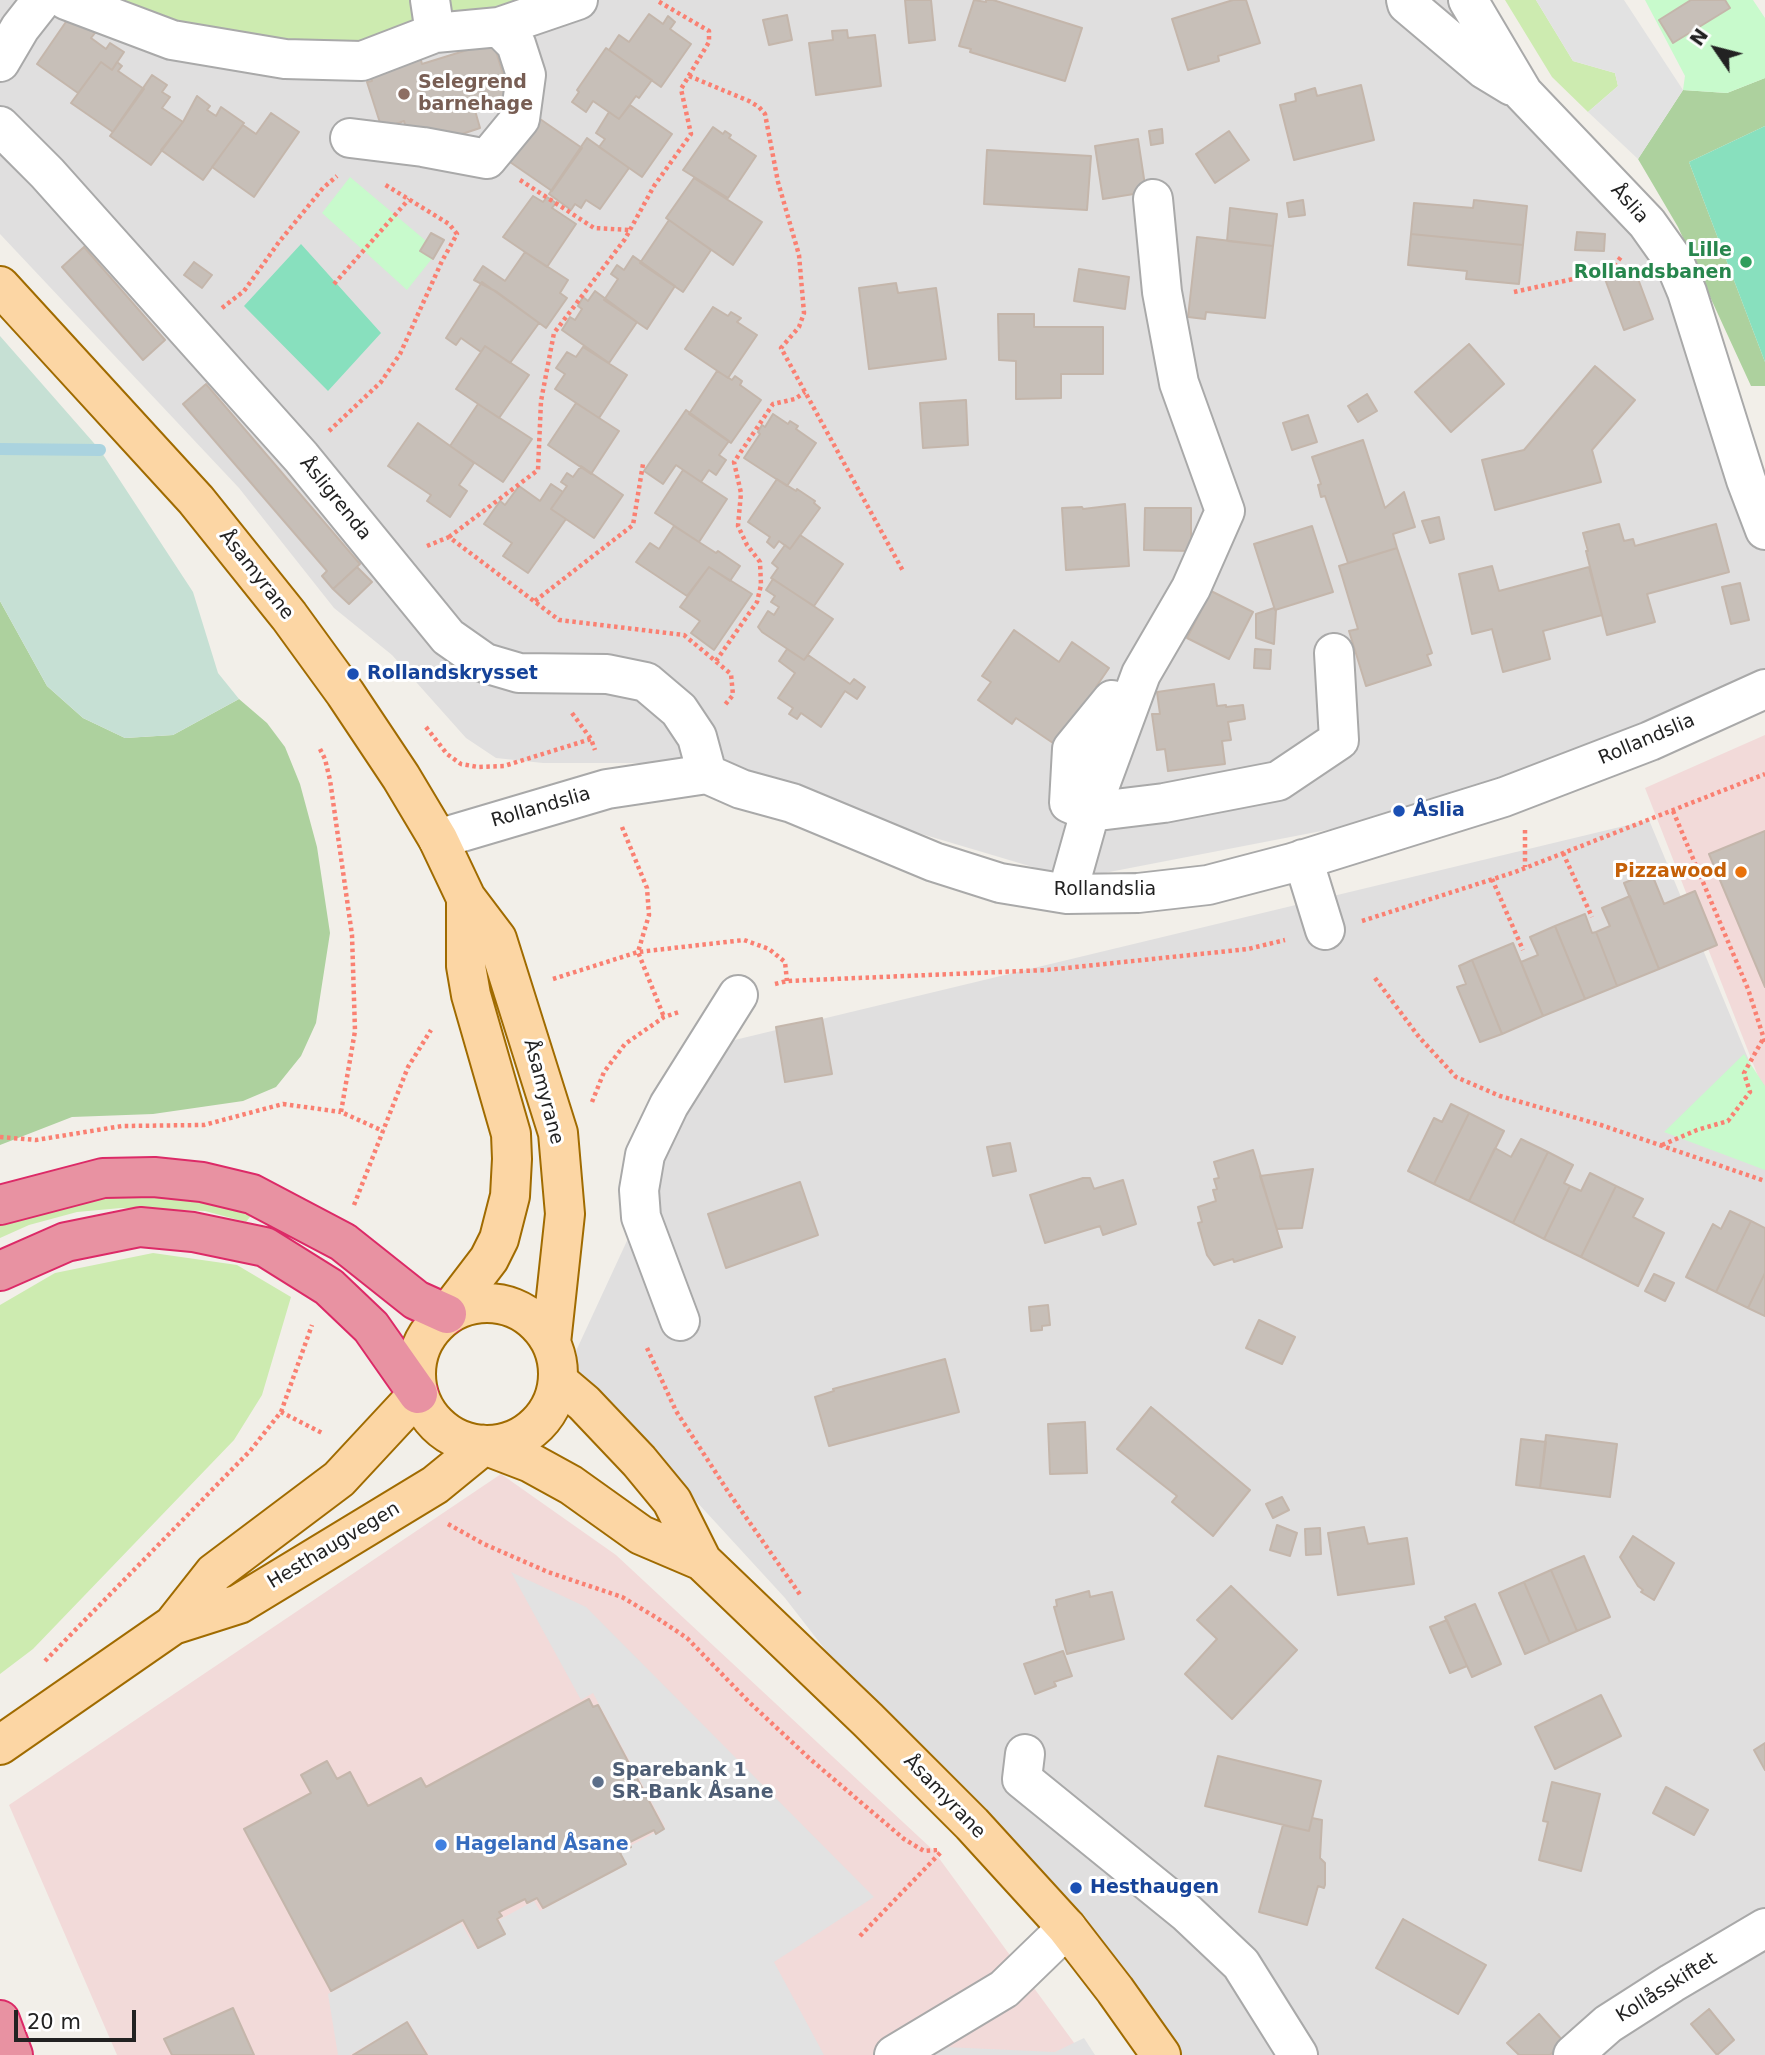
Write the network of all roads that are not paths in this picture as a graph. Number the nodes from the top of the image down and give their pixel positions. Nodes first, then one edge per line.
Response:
1 (42, 0) edge
2 (66, 0) edge
3 (578, 0) edge
4 (1406, 0) edge
5 (1468, 0) edge
6 (433, 16) edge
7 (499, 27) junction
8 (0, 62) edge
9 (1523, 93) junction
10 (0, 126) edge
11 (350, 138) road end
12 (1153, 199) dead end
13 (0, 286) edge
14 (1756, 479) edge
15 (1765, 530) edge
16 (1334, 653) dead end
17 (1765, 689) edge
18 (1112, 700) dead end
19 (707, 774) junction
20 (1090, 812) junction
21 (439, 839) junction
22 (1303, 859) junction
23 (1067, 894) junction
24 (466, 898) junction
25 (1325, 930) road end
26 (738, 995) road end
27 (0, 1205) edge
28 (0, 1271) edge
29 (447, 1314) junction
30 (680, 1321) dead end
31 (551, 1343) junction
32 (558, 1381) junction
33 (418, 1394) junction
34 (484, 1445) junction
35 (702, 1561) junction
36 (173, 1625) junction
37 (13, 1736) edge
38 (1025, 1754) dead end
39 (1067, 1928) junction
40 (1765, 1928) edge
41 (0, 2020) edge
42 (13, 2055) edge
43 (894, 2055) edge
44 (1161, 2055) edge
45 (1298, 2055) edge
46 (1573, 2055) edge

1 - 8 street
2 - 6 street
3 - 7 street
4 - 9 street
5 - 9 street, Åslia
6 - 7 street
7 - 11 street
9 - 14 street, Åslia
10 - 19 street, Åsligrenda
12 - 20 street
13 - 21 main road, Åsamyrane
14 - 15 street, Åslia
16 - 20 street
17 - 22 street, Rollandslia
18 - 20 street
19 - 21 street, Rollandslia
19 - 23 street, Rollandslia
20 - 23 street
21 - 24 main road, Åsamyrane
22 - 23 street, Rollandslia
22 - 25 street
24 - 29 main road, Åsamyrane
24 - 31 main road, Åsamyrane
26 - 30 street
27 - 29 highway
28 - 33 highway
29 - 31 main road
29 - 33 main road
31 - 32 main road
32 - 34 main road
32 - 35 main road, Åsamyrane
33 - 34 main road
33 - 36 main road, Hesthaugvegen
34 - 35 main road, Åsamyrane
34 - 36 main road, Hesthaugvegen
35 - 39 main road, Åsamyrane
36 - 37 main road, Hesthaugvegen
38 - 45 street
39 - 43 street
39 - 44 main road, Åsamyrane
40 - 46 street, Kollåsskiftet
41 - 42 highway

